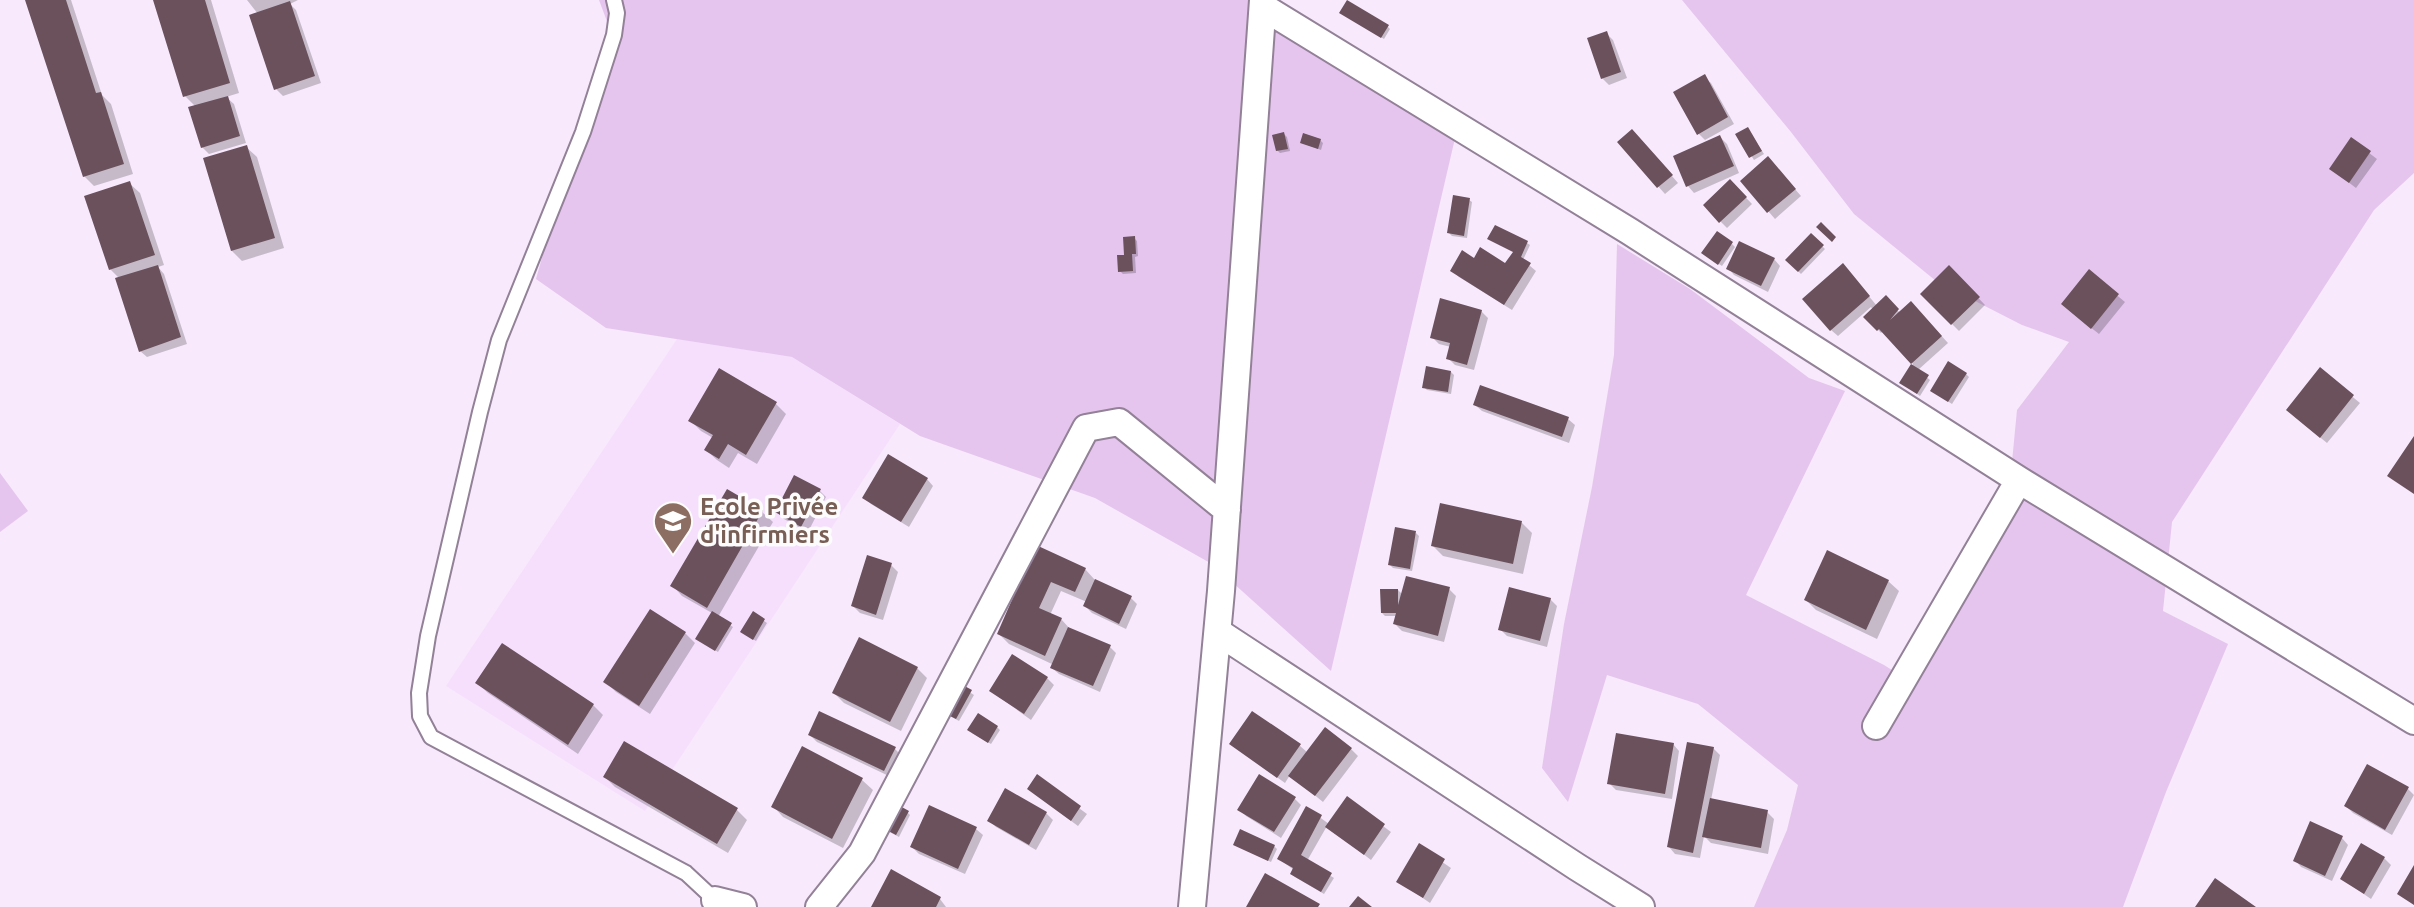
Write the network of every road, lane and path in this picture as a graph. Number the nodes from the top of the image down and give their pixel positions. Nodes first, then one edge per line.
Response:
1 (614, 0) edge
2 (1263, 4) edge
3 (2019, 480) junction
4 (1227, 510) junction
5 (1218, 632) junction
6 (2414, 721) edge
7 (1876, 726) dead end
8 (716, 904) edge
9 (743, 907) edge
10 (819, 907) edge
11 (1192, 907) edge
12 (1641, 907) edge

1 - 8 lane
2 - 3 street
2 - 4 street
3 - 6 street
3 - 7 street
4 - 5 street
4 - 10 street
5 - 11 street
5 - 12 street
8 - 9 street

